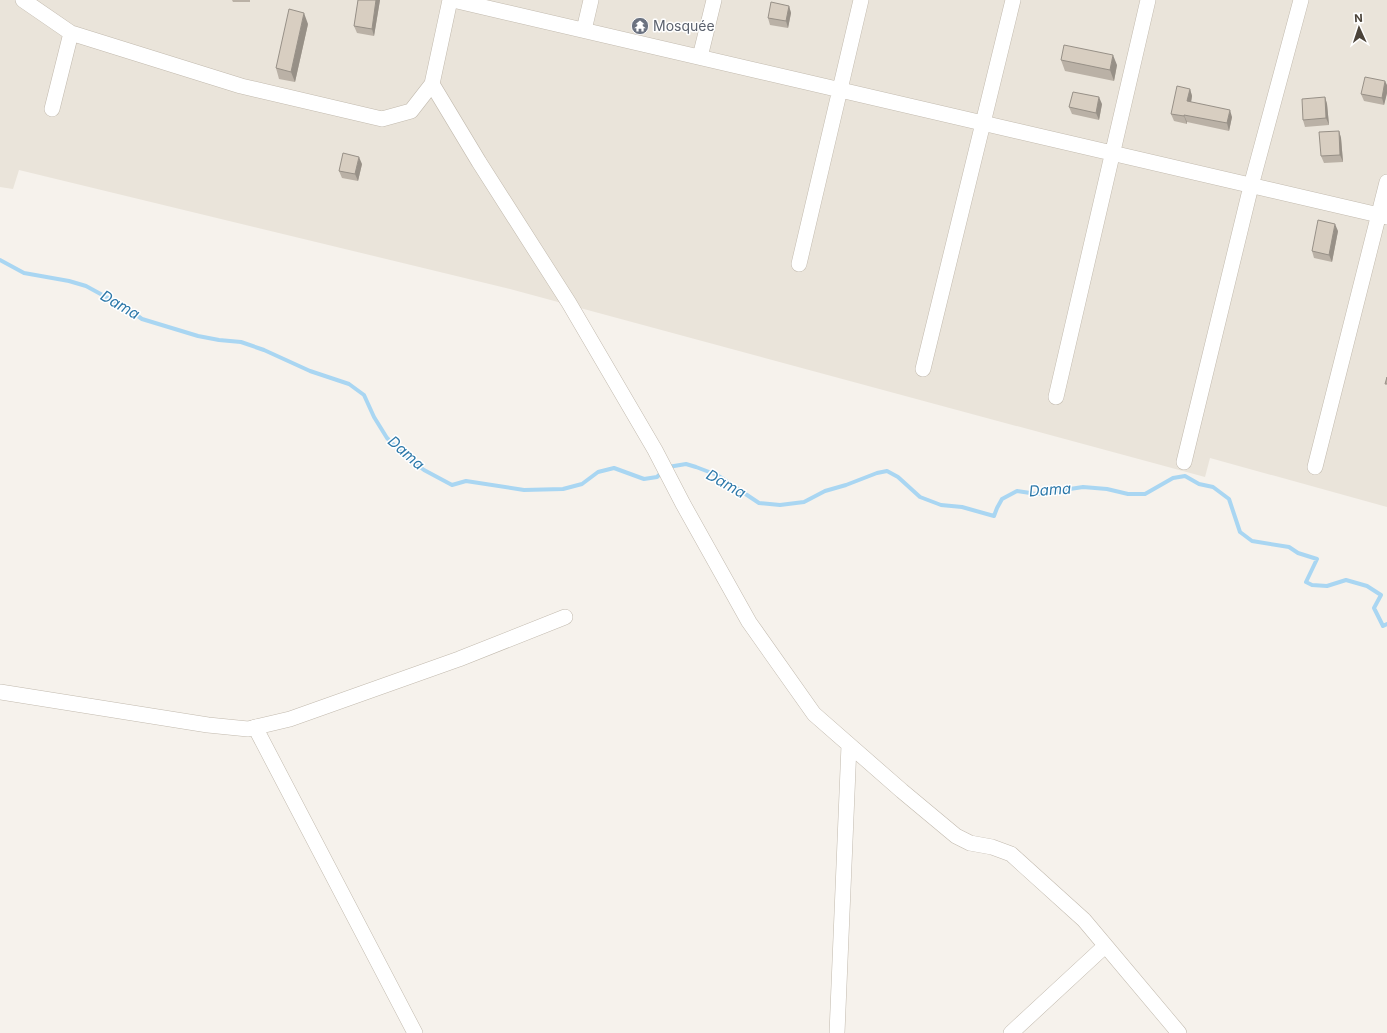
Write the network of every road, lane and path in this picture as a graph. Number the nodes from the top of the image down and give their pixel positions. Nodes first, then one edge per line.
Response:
1 (23, 0) edge
2 (450, 0) edge
3 (453, 0) edge
4 (591, 0) edge
5 (714, 0) edge
6 (861, 0) edge
7 (1013, 0) edge
8 (1148, 0) edge
9 (1301, 0) edge
10 (584, 30) junction
11 (71, 33) junction
12 (700, 57) junction
13 (432, 84) junction
14 (839, 90) junction
15 (52, 109) dead end
16 (983, 123) junction
17 (1113, 154) junction
18 (1387, 182) edge
19 (1251, 186) junction
20 (1383, 216) edge
21 (799, 264) dead end
22 (923, 369) dead end
23 (1056, 397) dead end
24 (1184, 462) dead end
25 (1315, 467) dead end
26 (565, 617) dead end
27 (0, 692) edge
28 (254, 727) junction
29 (849, 745) junction
30 (1104, 946) junction
31 (415, 1033) edge
32 (837, 1033) edge
33 (1012, 1033) edge
34 (1179, 1033) edge

1 - 11 street
2 - 13 street
3 - 10 street
4 - 10 street
5 - 12 street
6 - 14 street
7 - 16 street
8 - 17 street
9 - 19 street
10 - 12 street
11 - 13 street
11 - 15 street
12 - 14 street
13 - 29 street
14 - 16 street
14 - 21 street
16 - 17 street
16 - 22 street
17 - 19 street
17 - 23 street
18 - 20 street
19 - 20 street
19 - 24 street
20 - 25 street
26 - 28 street
27 - 28 street
28 - 31 street
29 - 30 street
29 - 32 street
30 - 33 street
30 - 34 street

